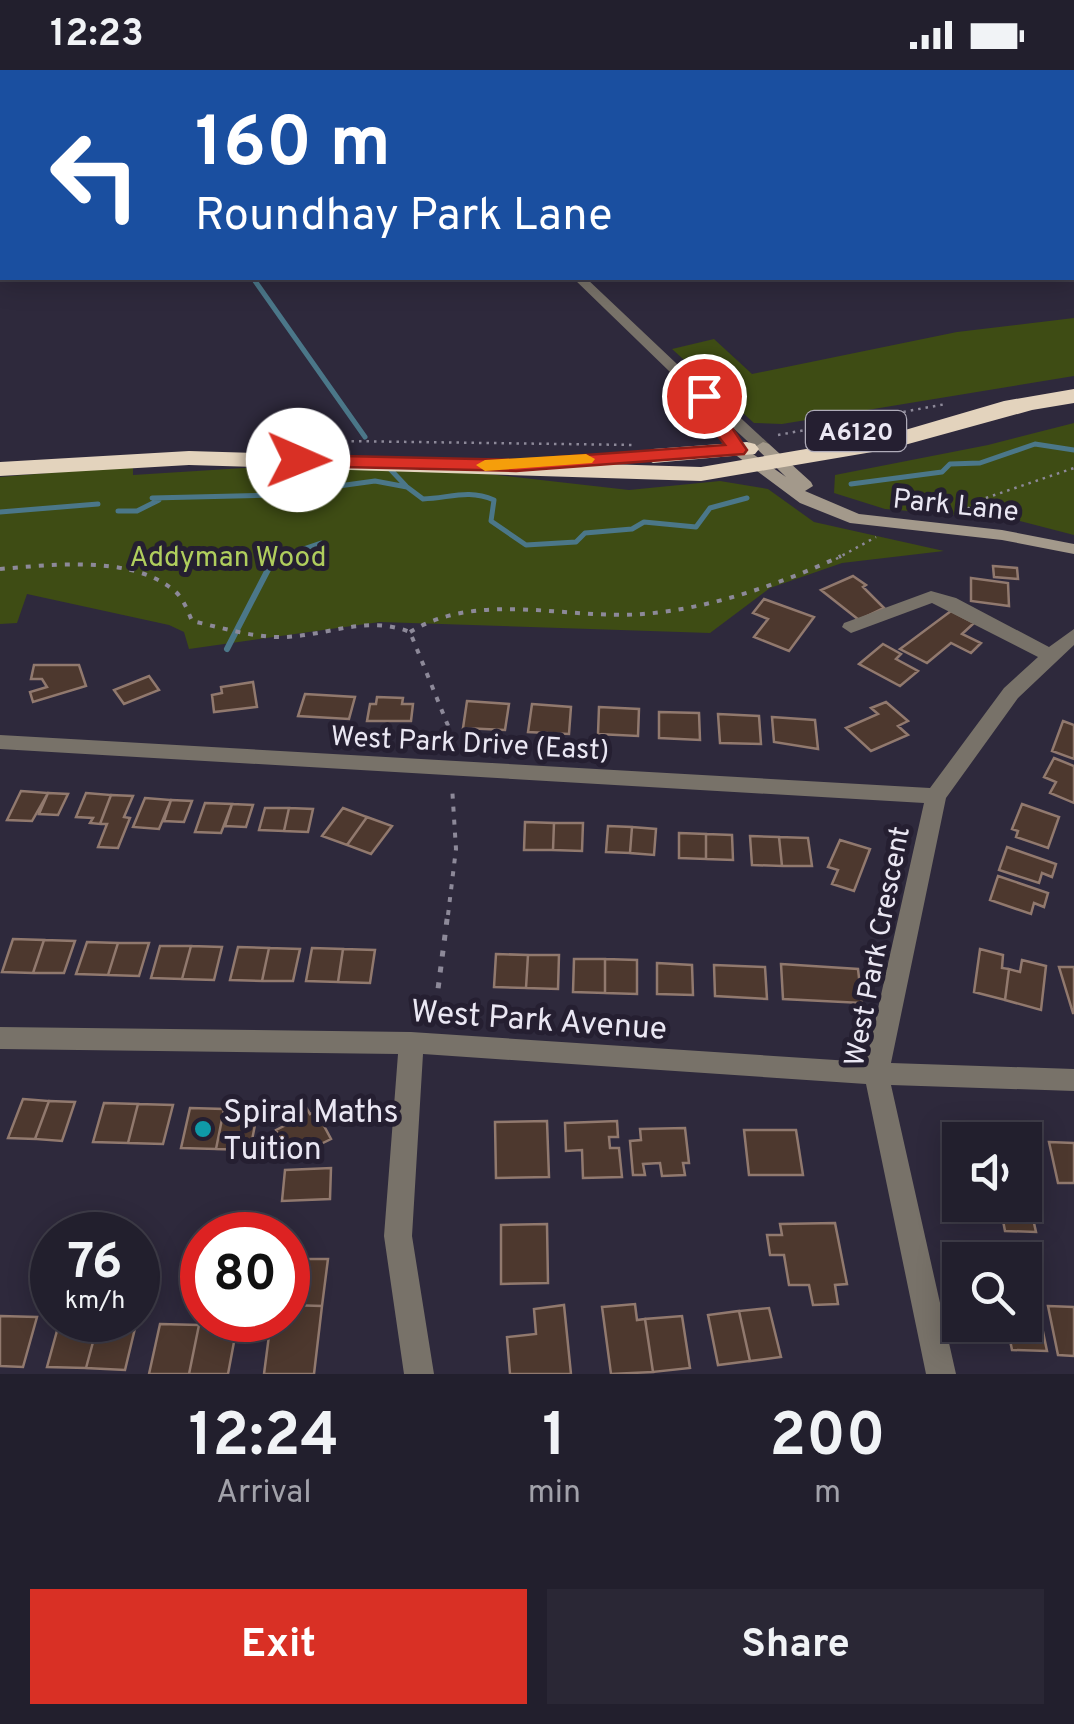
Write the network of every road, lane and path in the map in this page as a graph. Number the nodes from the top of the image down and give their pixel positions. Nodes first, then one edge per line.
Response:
1 (580, 280) edge
2 (1074, 396) edge
3 (709, 402) junction
4 (949, 404) dead end
5 (764, 452) junction
6 (1074, 468) edge
7 (0, 469) edge
8 (881, 525) junction
9 (959, 530) junction
10 (1074, 549) edge
11 (0, 570) edge
12 (851, 627) dead end
13 (410, 632) junction
14 (1074, 635) edge
15 (1051, 656) junction
16 (0, 742) edge
17 (451, 769) junction
18 (936, 796) junction
19 (0, 1038) edge
20 (421, 1043) junction
21 (876, 1074) junction
22 (1074, 1080) edge
23 (419, 1374) edge
24 (941, 1374) edge

1 - 3 street
2 - 5 highway, A6120
3 - 5 street
3 - 5 street
4 - 5 path
5 - 7 highway, A6120
5 - 8 street, Park Lane
6 - 9 path
8 - 9 street, Park Lane
8 - 13 path
9 - 10 street, Park Lane
11 - 13 path
12 - 15 street
13 - 17 path
14 - 15 street, West Park Crescent
15 - 18 street, West Park Crescent
16 - 17 street, West Park Drive (East)
17 - 18 street, West Park Drive (East)
17 - 20 path
18 - 21 street, West Park Crescent
19 - 20 street, West Park Avenue
20 - 21 street, West Park Avenue
20 - 23 street
21 - 22 street, West Park Avenue
21 - 24 street, West Park Crescent

